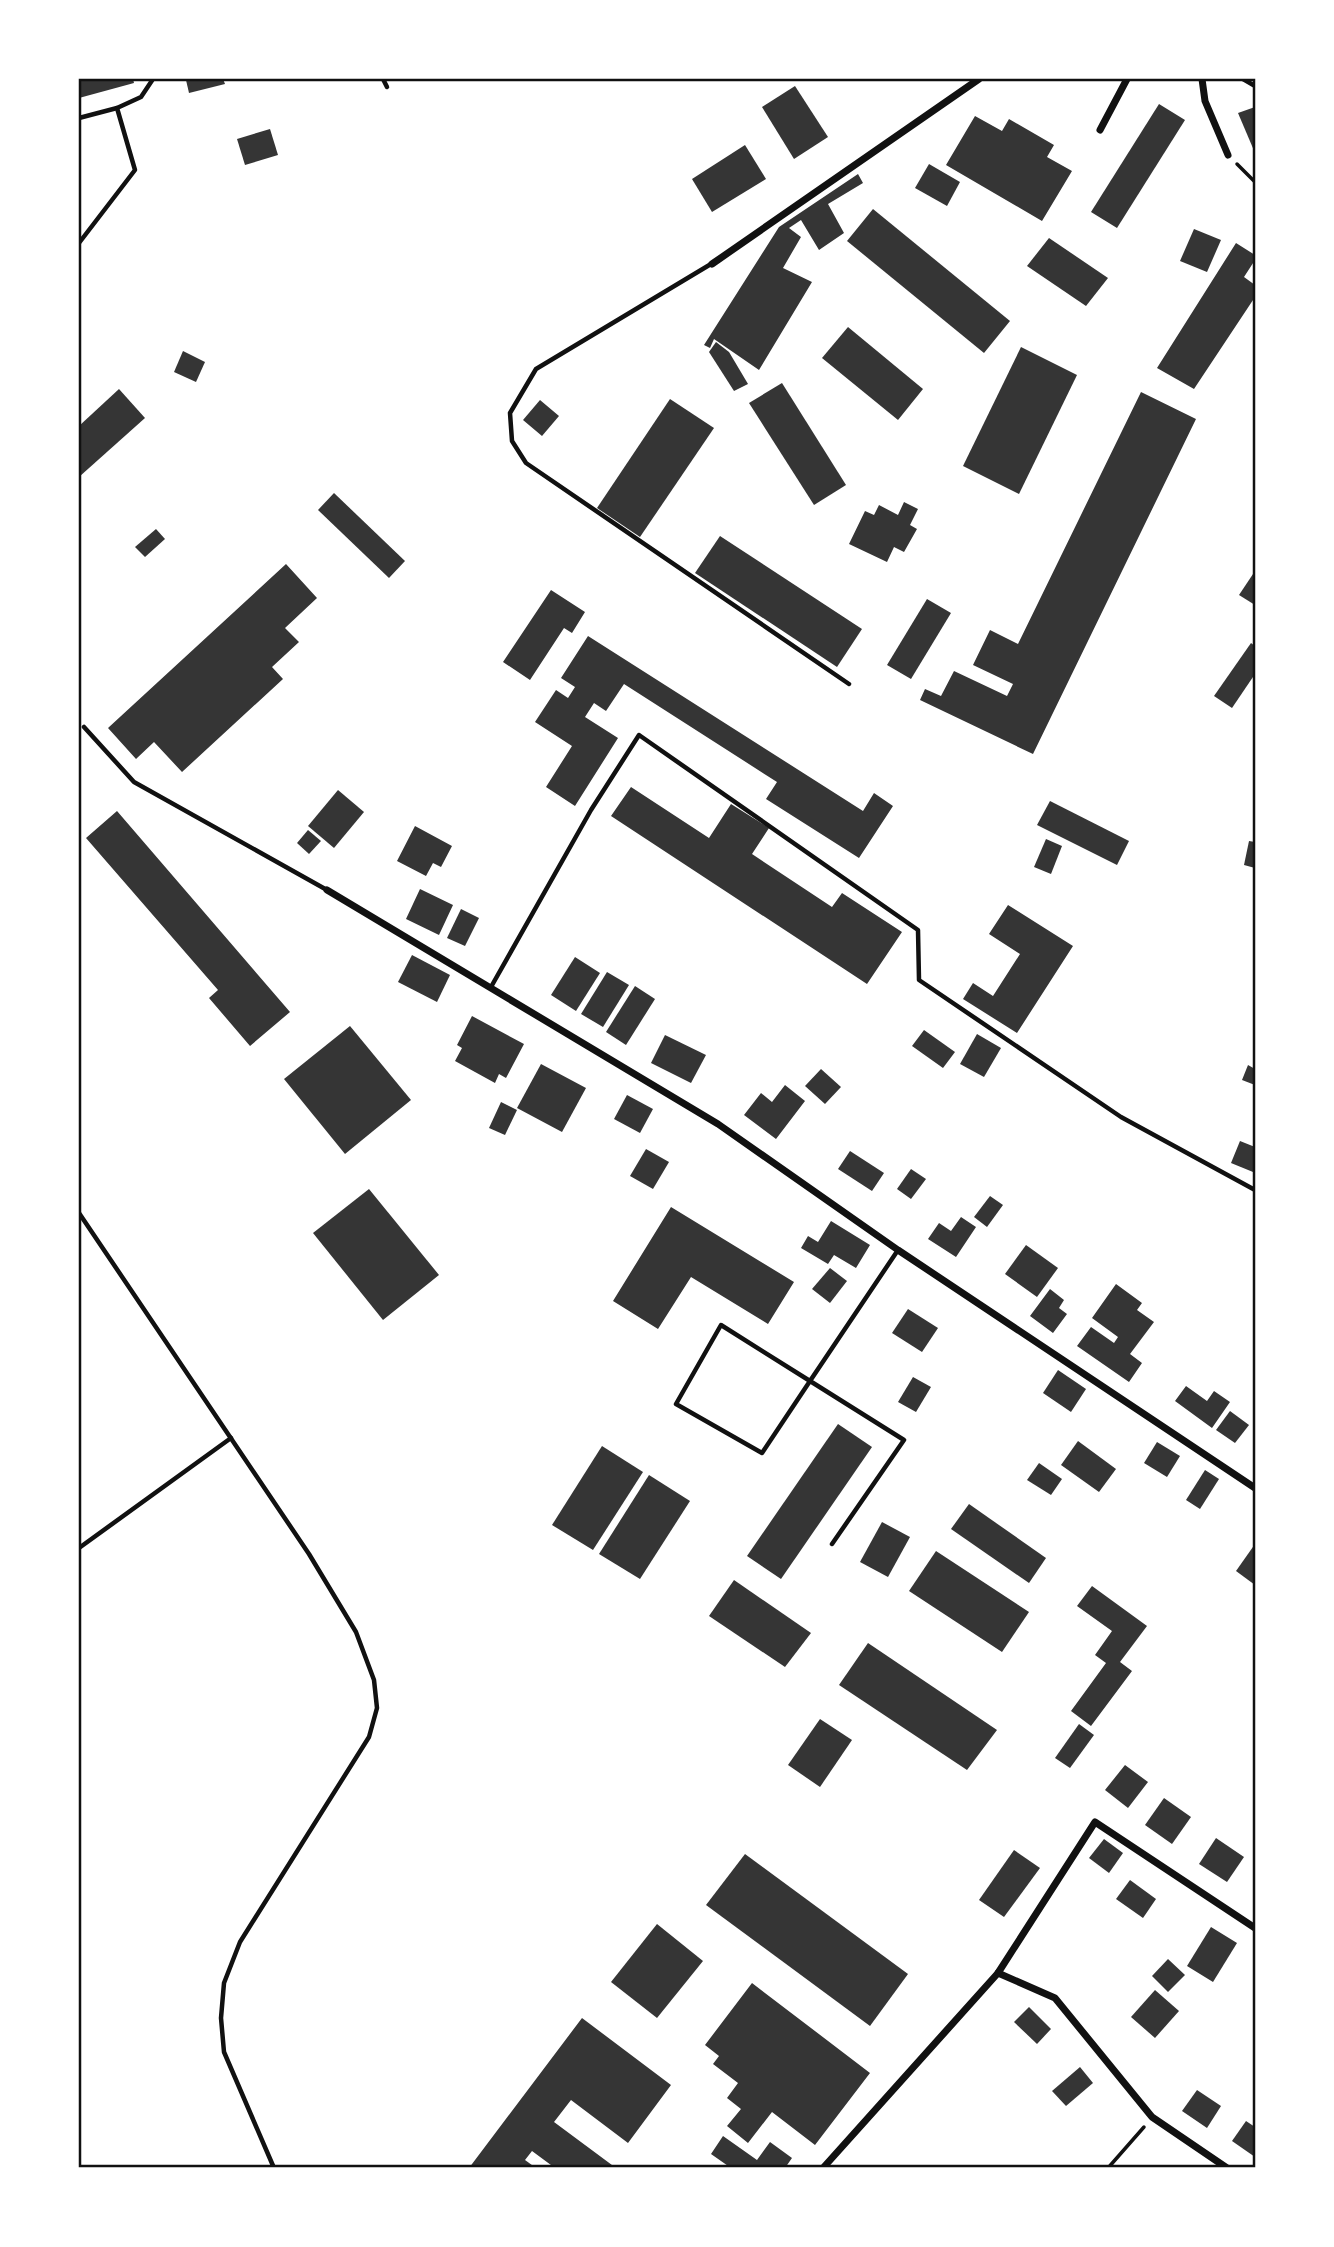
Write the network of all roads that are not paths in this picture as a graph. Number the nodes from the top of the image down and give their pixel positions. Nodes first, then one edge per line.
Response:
1 (153, 79) edge
2 (383, 79) edge
3 (979, 79) edge
4 (1128, 79) edge
5 (1202, 79) edge
6 (1243, 79) edge
7 (1255, 86) edge
8 (387, 87) dead end
9 (117, 108) junction
10 (79, 118) edge
11 (1100, 130) dead end
12 (1228, 155) road end
13 (79, 243) edge
14 (712, 264) joint
15 (849, 684) dead end
16 (84, 727) dead end
17 (327, 890) joint
18 (491, 987) junction
19 (1255, 1190) edge
20 (79, 1213) edge
21 (898, 1250) junction
22 (810, 1381) junction
23 (230, 1438) junction
24 (1255, 1488) edge
25 (832, 1544) dead end
26 (79, 1548) edge
27 (1255, 1928) edge
28 (998, 1973) junction
29 (274, 2168) edge
30 (823, 2168) edge
31 (1227, 2168) edge

1 - 9 lane
2 - 8 lane
3 - 14 street
4 - 11 street
5 - 12 street
6 - 7 lane
9 - 10 lane
9 - 13 lane
14 - 15 lane
16 - 17 lane
17 - 18 street
18 - 19 lane
18 - 21 street
20 - 23 lane
21 - 22 lane
21 - 24 street
22 - 22 lane
22 - 25 lane
23 - 26 lane
23 - 29 lane
27 - 28 street
28 - 30 street
28 - 31 street

